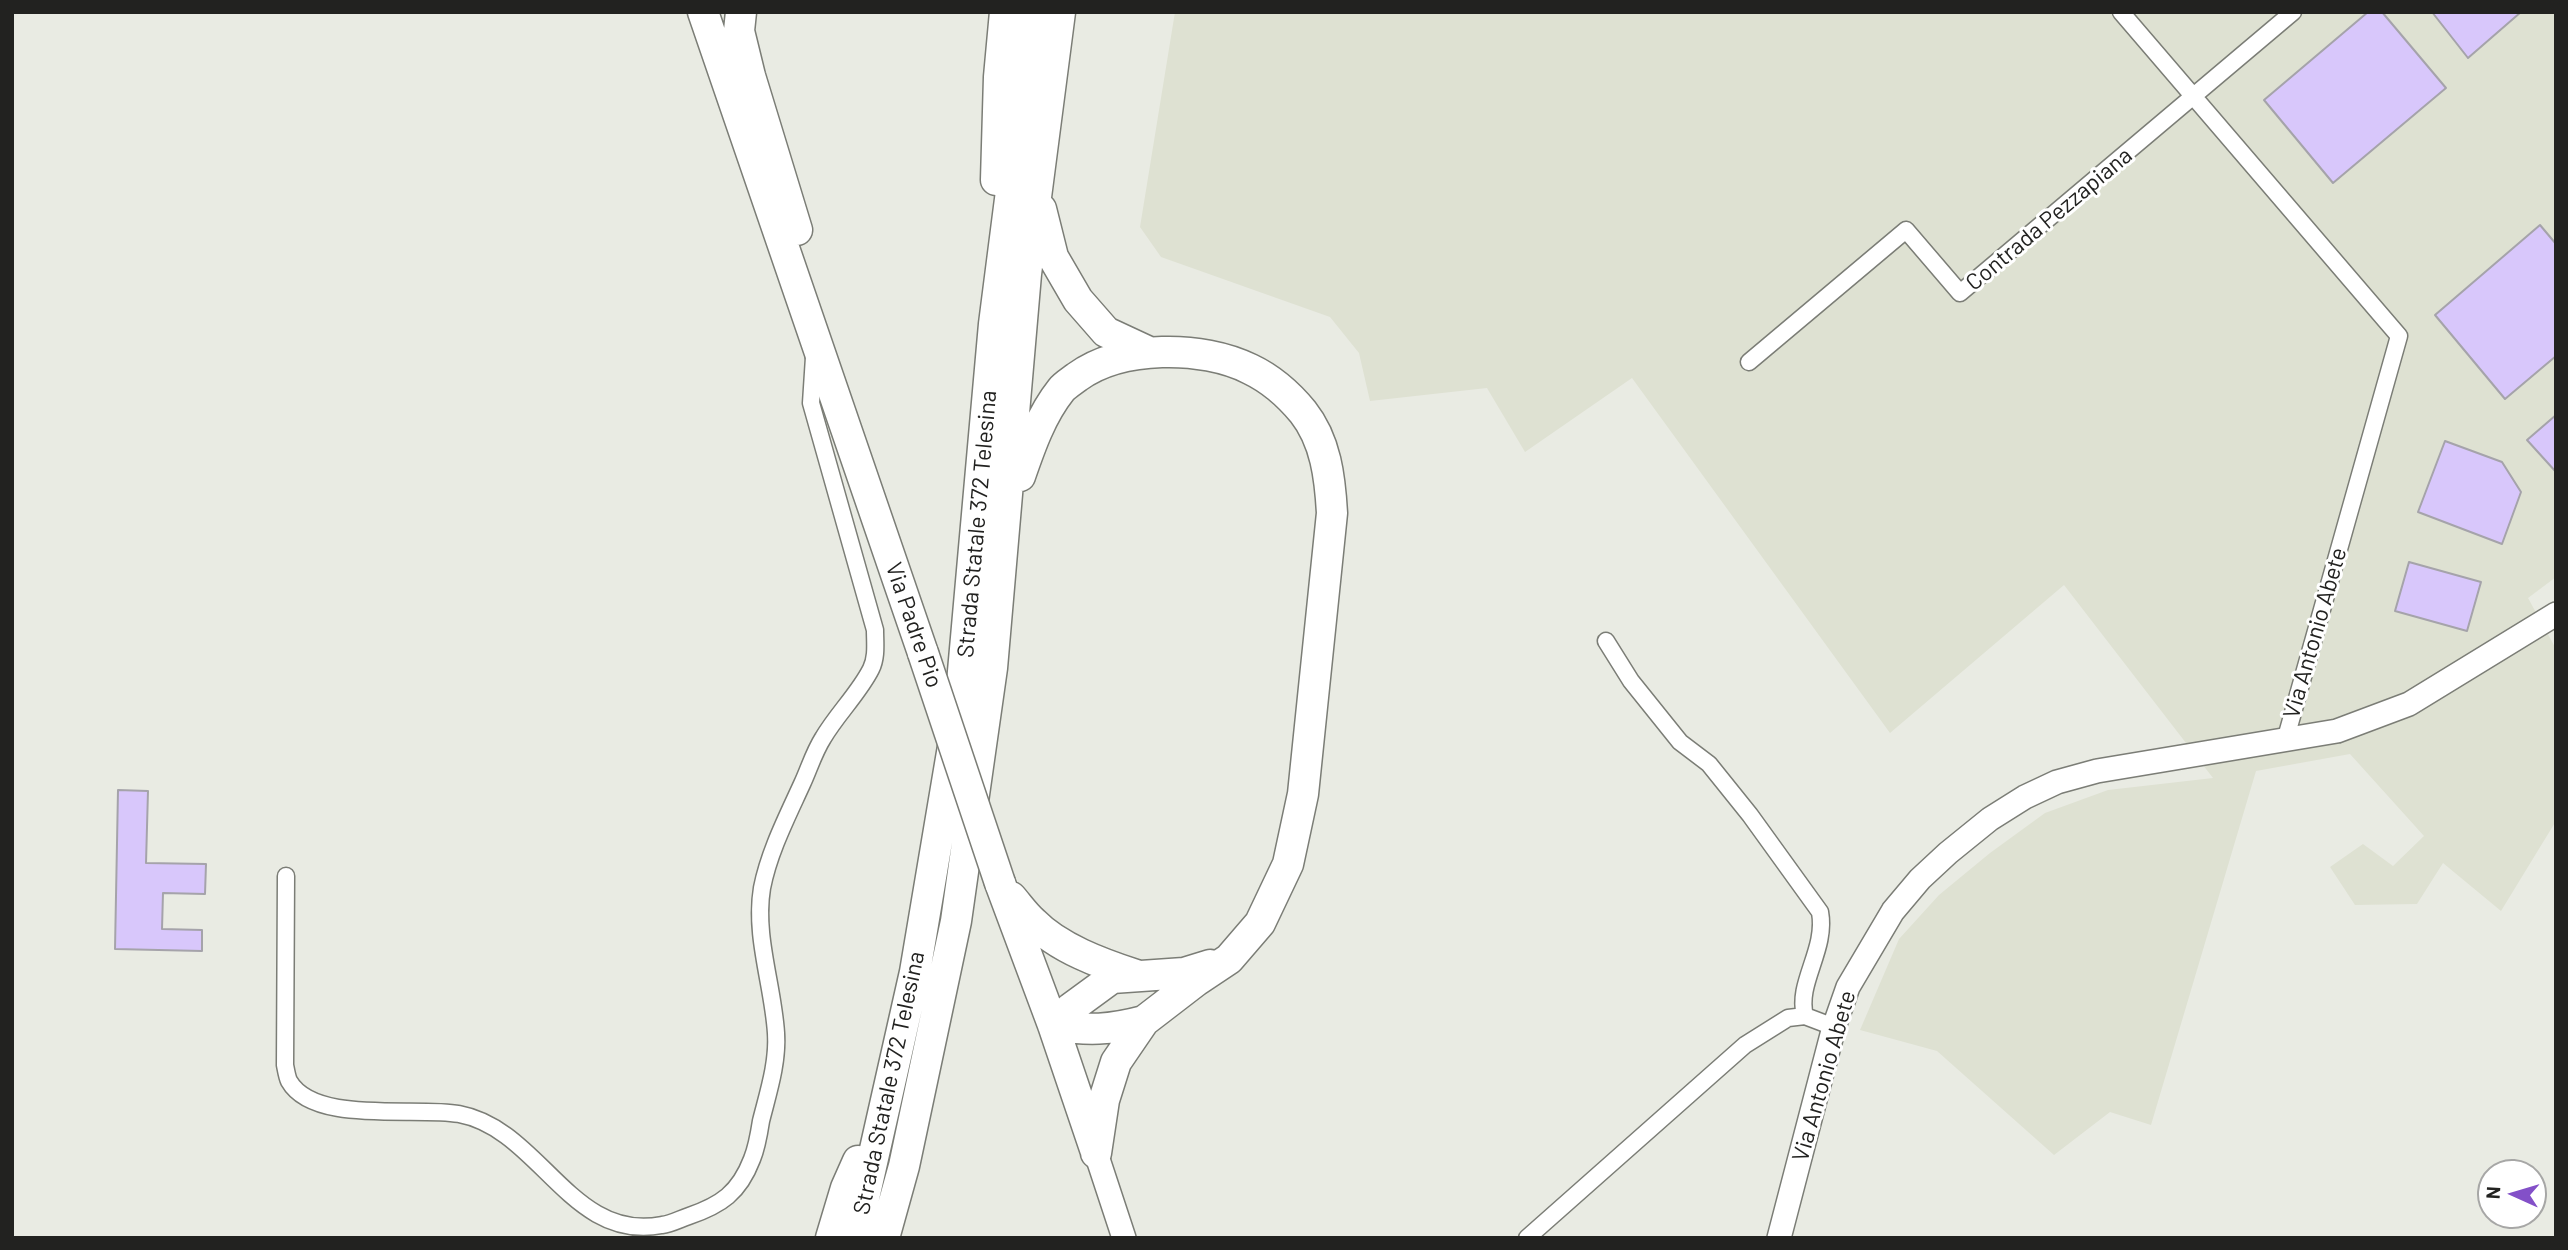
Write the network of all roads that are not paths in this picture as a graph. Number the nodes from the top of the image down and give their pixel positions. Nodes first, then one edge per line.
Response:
1 (703, 12) edge
2 (741, 12) edge
3 (1005, 12) edge
4 (1034, 12) edge
5 (1060, 12) edge
6 (2121, 12) edge
7 (2294, 12) edge
8 (2194, 97) junction
9 (1038, 194) junction
10 (803, 304) junction
11 (994, 324) junction
12 (815, 338) junction
13 (1149, 352) junction
14 (1749, 362) dead end
15 (1005, 520) junction
16 (2556, 614) edge
17 (1606, 641) dead end
18 (2285, 741) junction
19 (286, 876) dead end
20 (1000, 883) junction
21 (1229, 959) junction
22 (1140, 976) junction
23 (1805, 1016) junction
24 (1144, 1021) junction
25 (1053, 1025) junction
26 (1834, 1027) junction
27 (887, 1097) junction
28 (1096, 1153) junction
29 (831, 1238) edge
30 (855, 1238) edge
31 (884, 1238) edge
32 (1124, 1238) edge
33 (1527, 1238) edge
34 (1779, 1238) edge

1 - 10 highway, Via Padre Pio
2 - 10 highway
3 - 11 highway
4 - 11 highway, Strada Statale 372 Telesina
5 - 9 highway, Strada Statale 372 Telesina
6 - 8 street, Via Antonio Abete
7 - 8 street, Contrada Pezzapiana
8 - 14 street, Contrada Pezzapiana
8 - 18 street, Via Antonio Abete
9 - 13 highway
9 - 15 highway, Strada Statale 372 Telesina
10 - 12 highway, Via Padre Pio
11 - 27 highway, Strada Statale 372 Telesina
12 - 19 street
12 - 20 highway, Via Padre Pio, bridge
13 - 15 highway
13 - 21 highway
15 - 31 highway, Strada Statale 372 Telesina
16 - 18 main road
17 - 23 street
18 - 26 main road, Via Antonio Abete
20 - 22 highway
20 - 25 highway, Via Padre Pio
21 - 22 highway
21 - 24 highway
22 - 25 highway
23 - 26 street
23 - 33 street
24 - 25 highway
24 - 28 highway
25 - 28 highway, Via Padre Pio
26 - 34 main road, Via Antonio Abete
27 - 29 highway
27 - 30 highway, Strada Statale 372 Telesina
28 - 32 main road, Via Padre Pio

